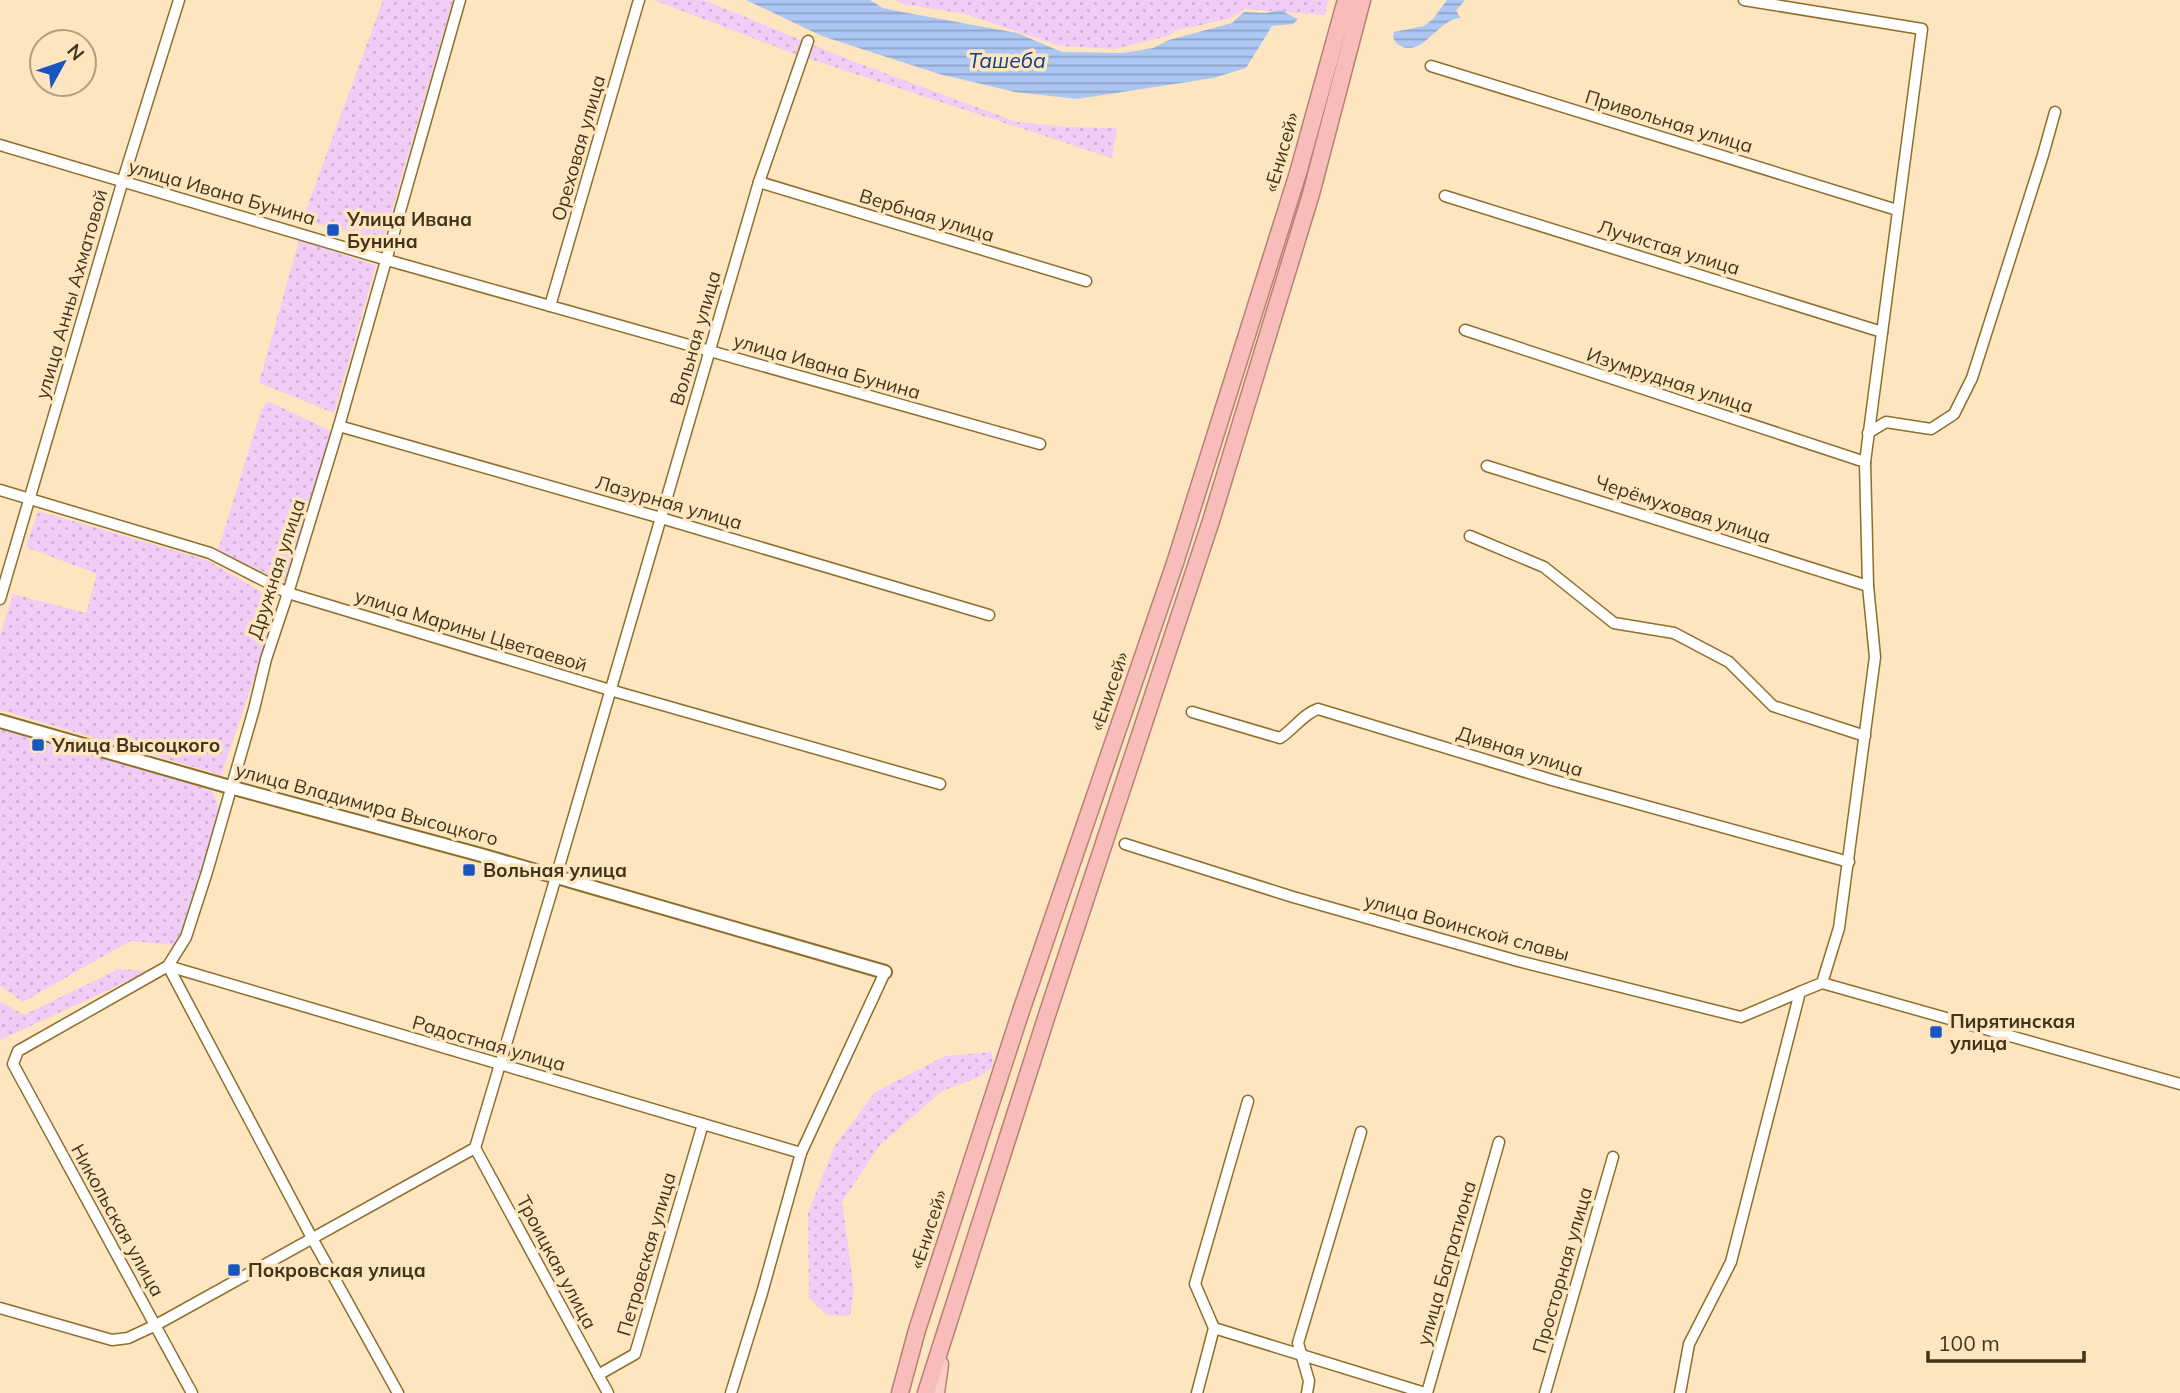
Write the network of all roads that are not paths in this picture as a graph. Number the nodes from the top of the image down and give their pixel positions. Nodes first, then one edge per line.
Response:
1 (179, 0) edge
2 (460, 0) edge
3 (639, 0) edge
4 (1346, 0) edge
5 (1362, 0) edge
6 (1744, 0) edge
7 (808, 41) dead end
8 (1432, 66) dead end
9 (2054, 112) dead end
10 (0, 145) edge
11 (122, 180) junction
12 (759, 182) junction
13 (1445, 196) dead end
14 (1897, 210) junction
15 (387, 260) junction
16 (1086, 281) dead end
17 (550, 306) junction
18 (1465, 330) dead end
19 (1882, 332) junction
20 (710, 352) junction
21 (339, 426) junction
22 (1868, 433) junction
23 (1040, 444) dead end
24 (1865, 462) junction
25 (1487, 466) dead end
26 (0, 490) edge
27 (29, 498) junction
28 (661, 518) junction
29 (1471, 536) dead end
30 (1868, 586) junction
31 (288, 593) junction
32 (0, 599) edge
33 (989, 615) dead end
34 (610, 691) junction
35 (1192, 712) dead end
36 (0, 721) edge
37 (1865, 736) junction
38 (940, 785) dead end
39 (230, 787) junction
40 (1125, 844) dead end
41 (1849, 862) junction
42 (556, 877) junction
43 (167, 966) junction
44 (885, 972) joint
45 (1822, 983) junction
46 (1800, 992) junction
47 (13, 1064) joint
48 (500, 1065) junction
49 (2180, 1084) edge
50 (1248, 1101) dead end
51 (703, 1124) junction
52 (1361, 1132) dead end
53 (1499, 1142) dead end
54 (475, 1147) junction
55 (802, 1153) junction
56 (1613, 1157) dead end
57 (312, 1238) junction
58 (0, 1308) edge
59 (156, 1325) junction
60 (947, 1326) junction
61 (1214, 1328) junction
62 (917, 1330) junction
63 (1301, 1356) junction
64 (598, 1375) junction
65 (192, 1393) edge
66 (398, 1393) edge
67 (608, 1393) edge
68 (731, 1393) edge
69 (893, 1393) edge
70 (900, 1393) edge
71 (926, 1393) edge
72 (936, 1393) edge
73 (1197, 1393) edge
74 (1307, 1393) edge
75 (1426, 1393) edge
76 (1545, 1393) edge
77 (1680, 1393) edge

1 - 11 street, улица Анны Ахматовой
2 - 15 street, Дружная улица
3 - 17 street, Ореховая улица
4 - 62 highway, «Енисей»
5 - 60 highway, «Енисей»
6 - 14 street
7 - 12 street, Вольная улица
8 - 14 street, Привольная улица
9 - 22 street
10 - 11 street, улица Ивана Бунина
11 - 15 street, улица Ивана Бунина
11 - 27 street, улица Анны Ахматовой
12 - 16 street, Вербная улица
12 - 20 street, Вольная улица
13 - 19 street, Лучистая улица
14 - 19 street
15 - 17 street, улица Ивана Бунина
15 - 21 street, Дружная улица
17 - 20 street, улица Ивана Бунина
18 - 24 street, Изумрудная улица
19 - 22 street
20 - 23 street, улица Ивана Бунина
20 - 28 street, Вольная улица
21 - 28 street, Лазурная улица
21 - 31 street, Дружная улица
22 - 24 street
24 - 30 street
25 - 30 street, Черёмуховая улица
26 - 27 street, улица Марины Цветаевой
27 - 31 street, улица Марины Цветаевой
27 - 32 street, улица Анны Ахматовой
28 - 33 street, Лазурная улица
28 - 34 street, Вольная улица
29 - 37 street
30 - 37 street
31 - 34 street, улица Марины Цветаевой
31 - 39 street, Дружная улица
34 - 38 street, улица Марины Цветаевой
34 - 42 street, Вольная улица
35 - 41 street, Дивная улица
36 - 39 street, улица Владимира Высоцкого
37 - 41 street
39 - 42 street, улица Владимира Высоцкого
39 - 43 street, Дружная улица
40 - 46 street, улица Воинской славы
41 - 45 street
42 - 44 street, улица Владимира Высоцкого
42 - 48 street, Вольная улица
43 - 47 street, Дружная улица
43 - 48 street, Радостная улица
43 - 57 street
44 - 55 street
45 - 46 street, улица Воинской славы
45 - 49 street
46 - 77 street
47 - 59 street, Никольская улица
48 - 51 street, Радостная улица
48 - 54 street, Вольная улица
50 - 61 street
51 - 55 street, Радостная улица
51 - 64 street, Петровская улица
52 - 63 street
53 - 75 street, улица Багратиона
54 - 57 street
54 - 64 street, Троицкая улица
55 - 68 street
56 - 76 street, Просторная улица
57 - 59 street
57 - 66 street
58 - 59 street
59 - 65 street, Никольская улица
60 - 71 highway, «Енисей»
60 - 72 main road
61 - 63 street
61 - 73 street
62 - 69 highway
62 - 70 highway, «Енисей»
63 - 74 street
63 - 75 street
64 - 67 street, Троицкая улица

